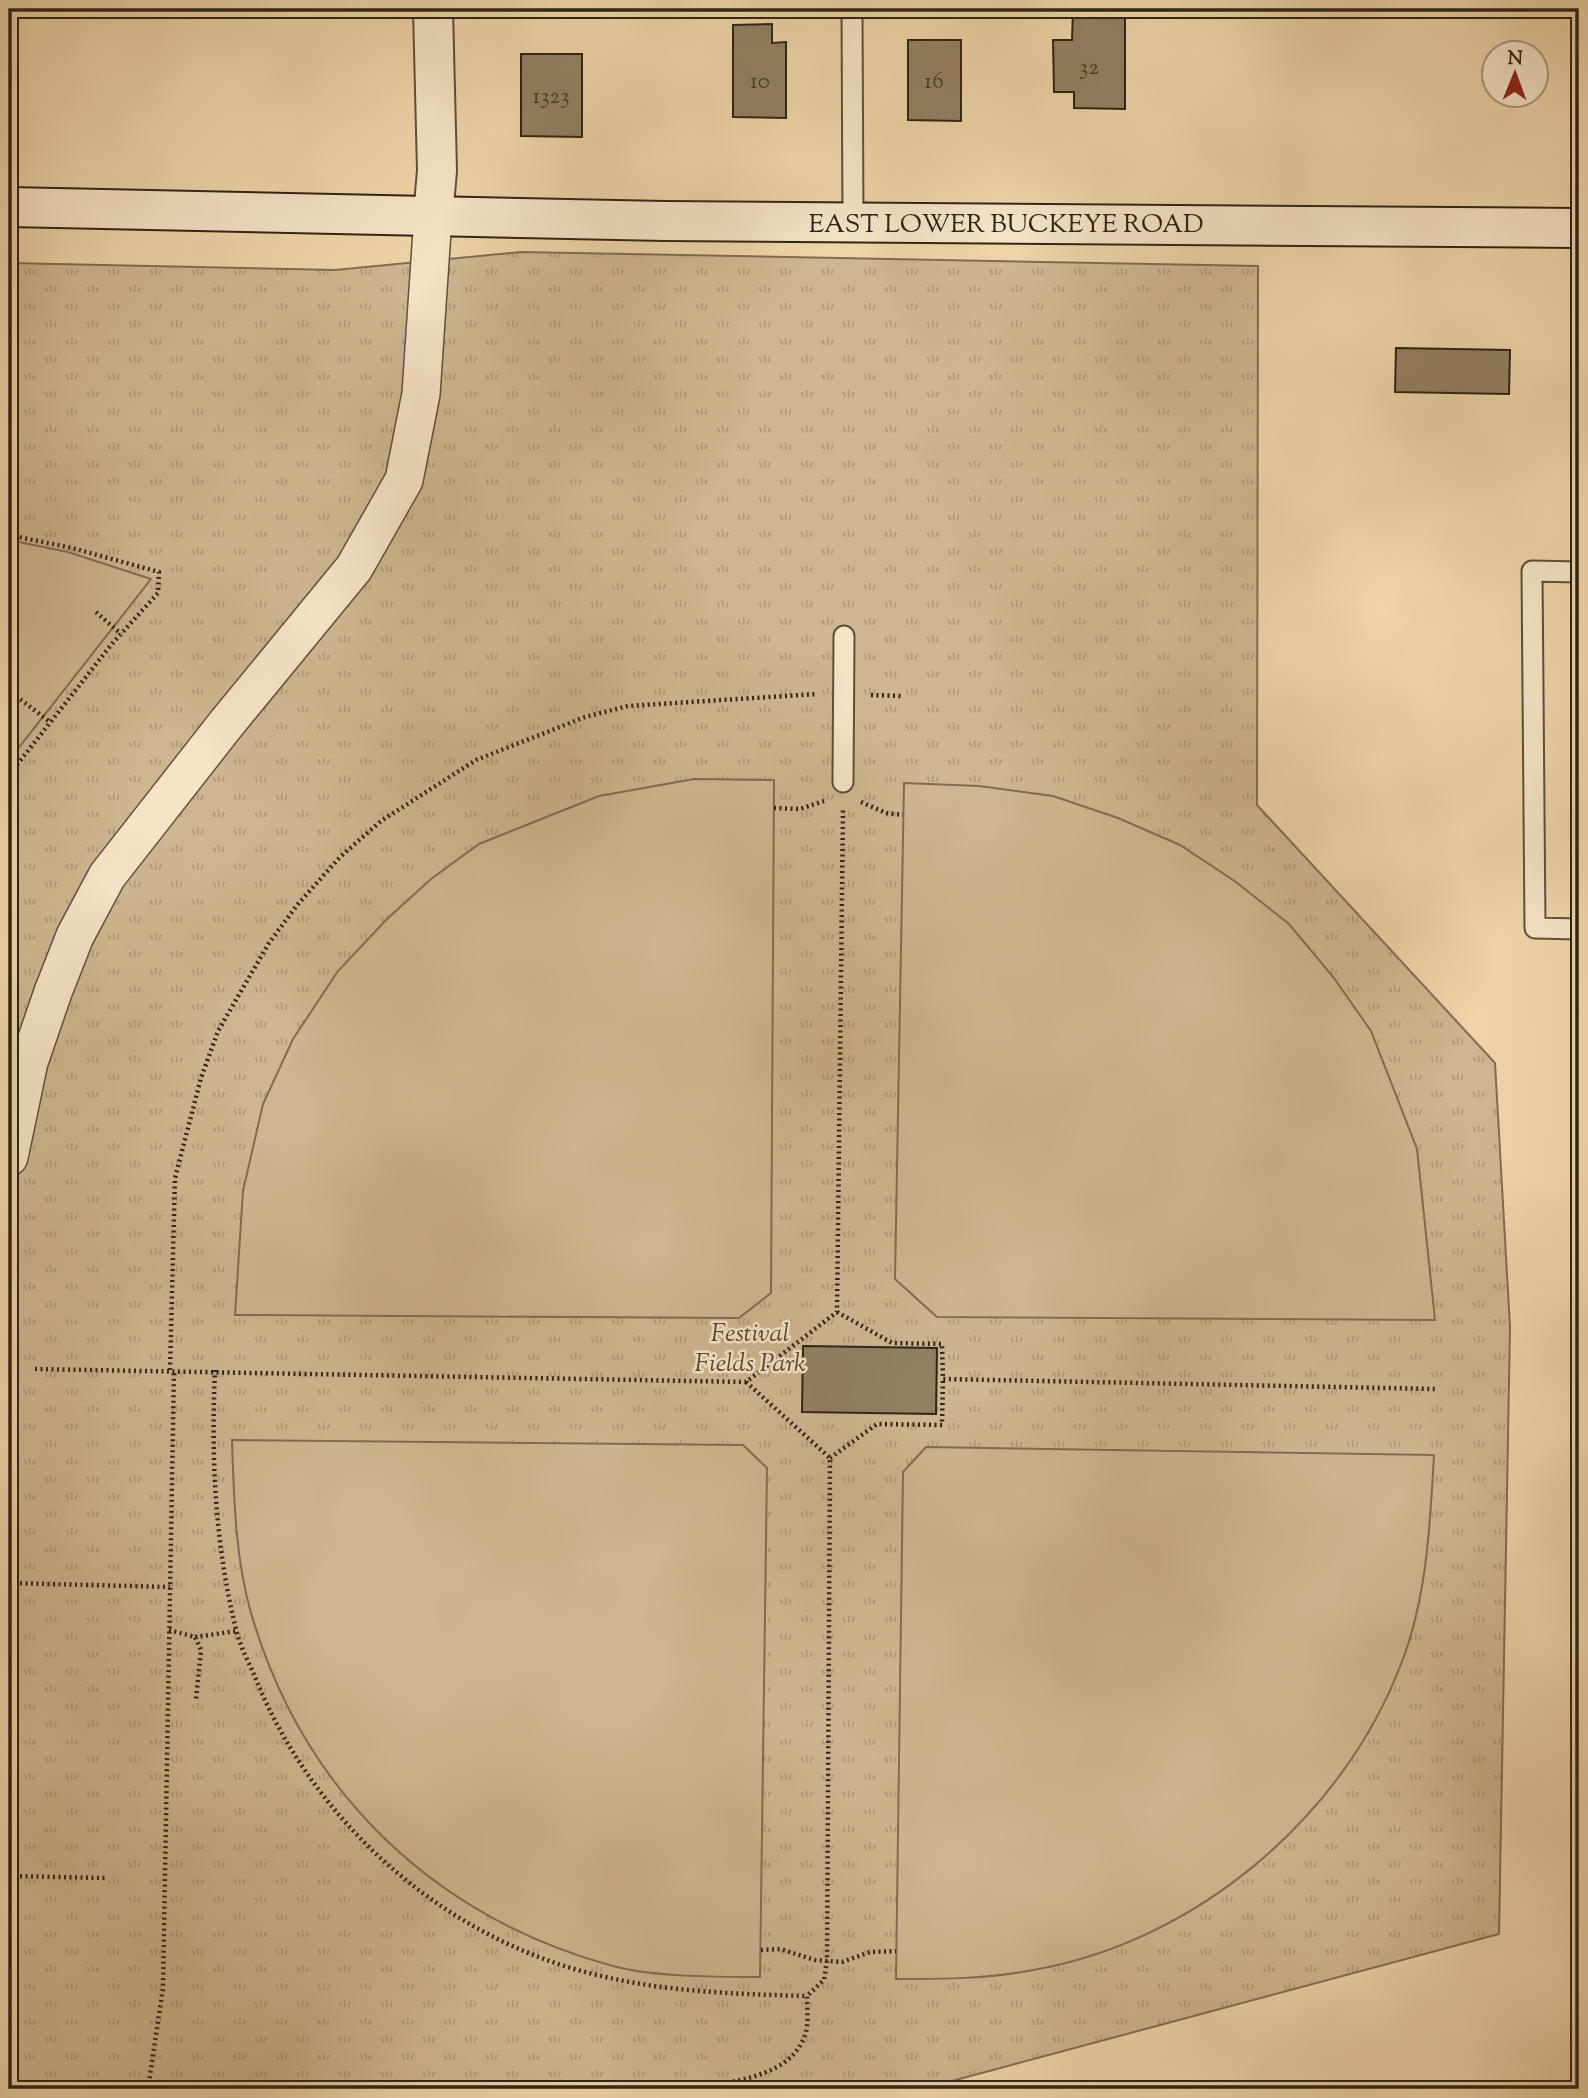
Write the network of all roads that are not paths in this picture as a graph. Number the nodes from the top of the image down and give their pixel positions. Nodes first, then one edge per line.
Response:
1 (433, 9) edge
2 (852, 9) edge
3 (9, 207) edge
4 (432, 216) junction
5 (853, 222) junction
6 (1579, 228) edge
7 (1579, 572) edge
8 (844, 636) dead end
9 (843, 782) road end
10 (1579, 929) edge
11 (9, 1157) edge

1 - 4 main road
2 - 5 lane
3 - 4 main road, EAST LOWER BUCKEYE ROAD
4 - 5 main road, EAST LOWER BUCKEYE ROAD
4 - 11 street
5 - 6 main road, EAST LOWER BUCKEYE ROAD
7 - 10 lane
8 - 9 lane

